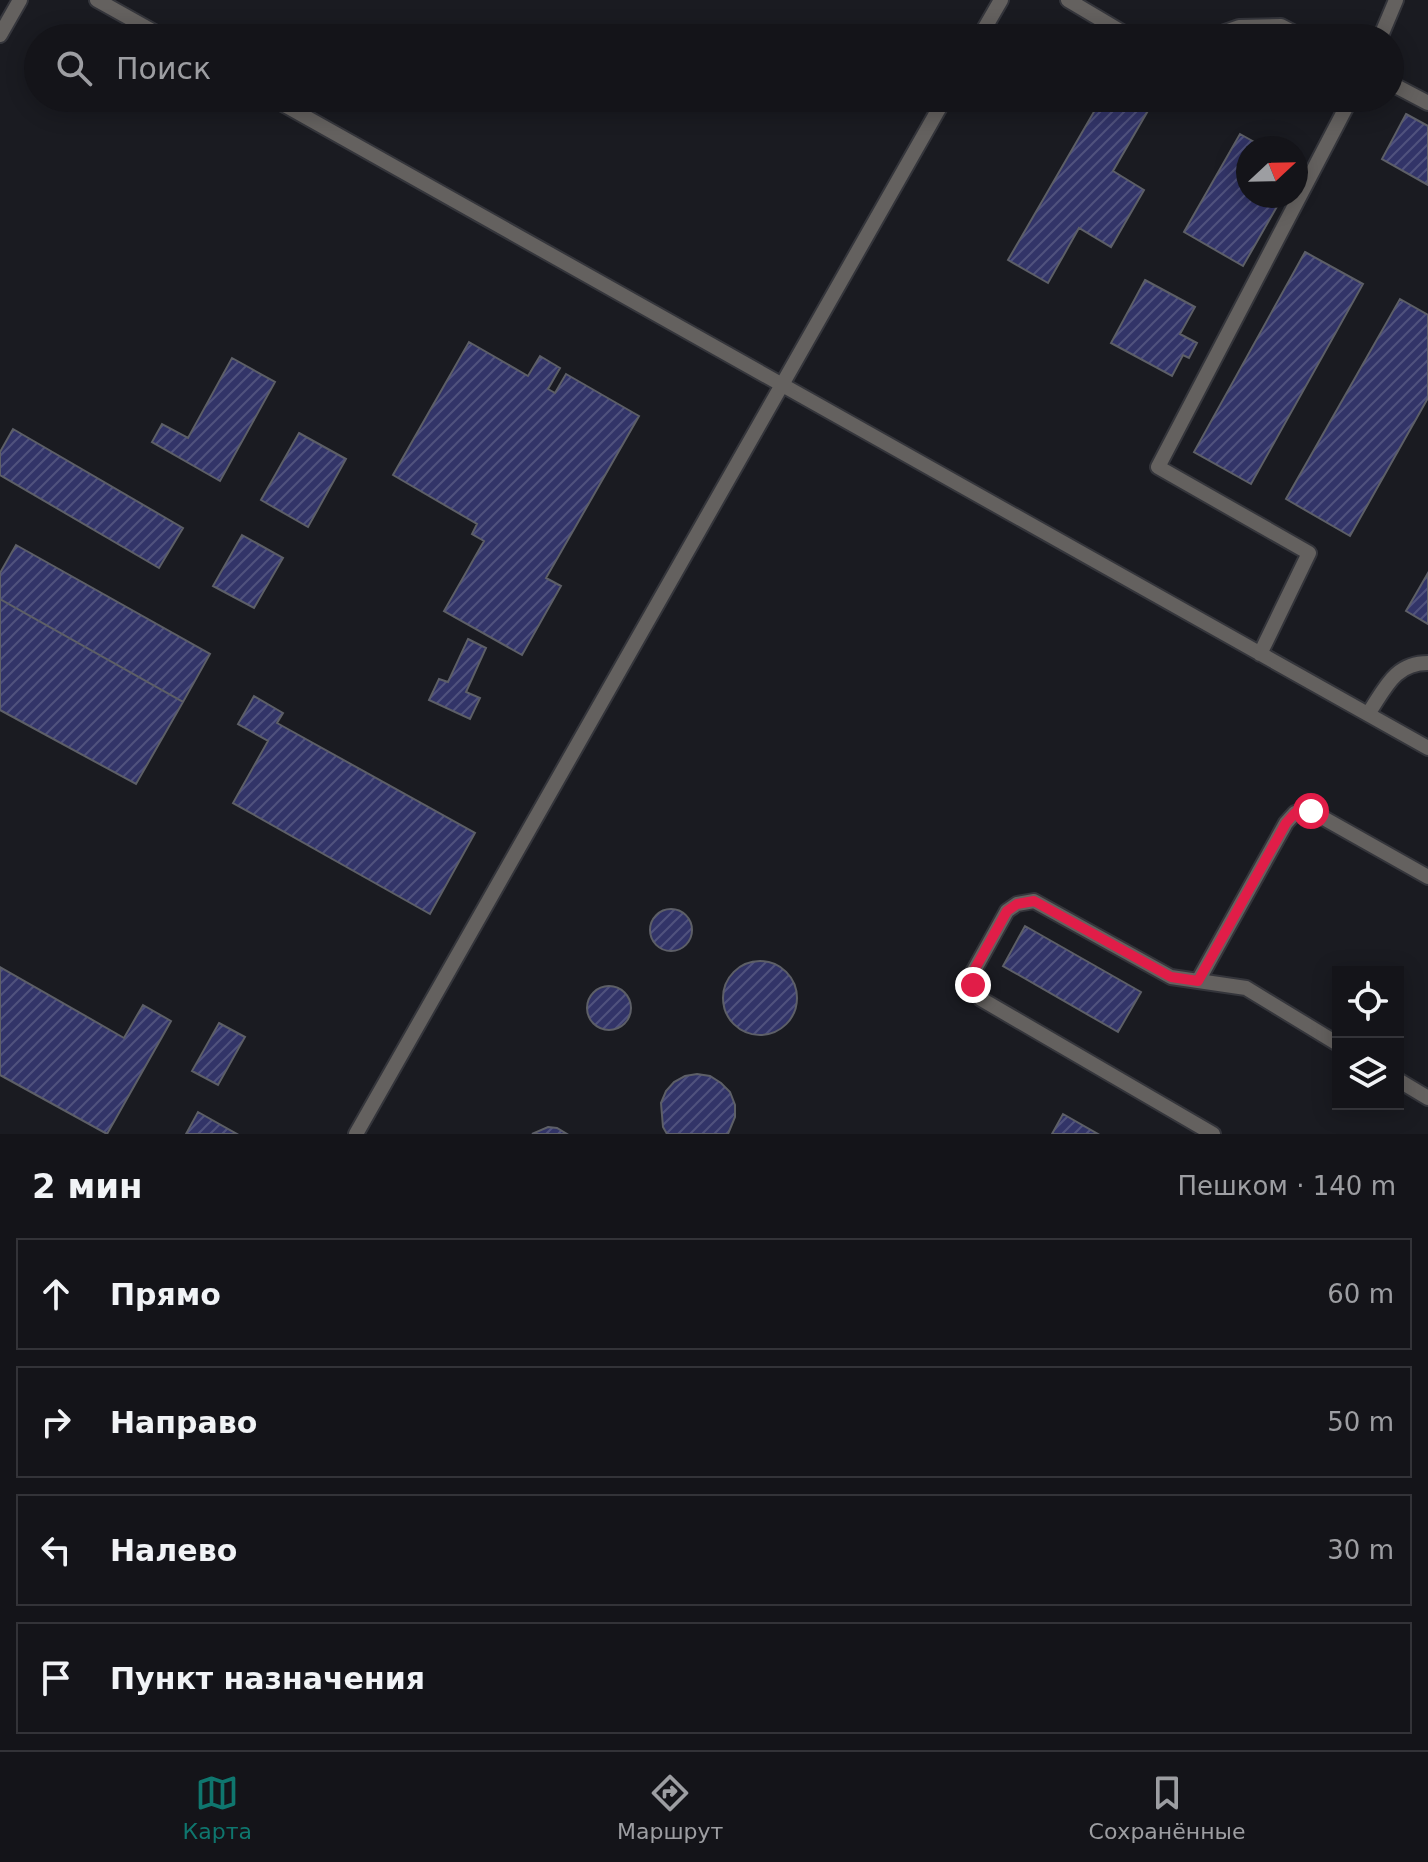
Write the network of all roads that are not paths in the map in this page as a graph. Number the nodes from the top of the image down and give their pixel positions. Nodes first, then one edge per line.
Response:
1 (20, 0) edge
2 (97, 0) edge
3 (1001, 0) edge
4 (1068, 0) edge
5 (1396, 0) edge
6 (140, 24) edge
7 (987, 24) edge
8 (1108, 24) edge
9 (1386, 24) edge
10 (0, 35) edge
11 (1404, 90) edge
12 (1428, 103) edge
13 (297, 112) edge
14 (937, 112) edge
15 (1344, 112) edge
16 (782, 385) junction
17 (1260, 654) junction
18 (1428, 663) edge
19 (1368, 714) junction
20 (1428, 748) edge
21 (1428, 877) edge
22 (1198, 981) junction
23 (1332, 1040) edge
24 (1404, 1084) edge
25 (1428, 1098) edge
26 (356, 1134) edge
27 (1213, 1134) edge

1 - 10 lane
2 - 6 lane
3 - 7 lane
4 - 8 lane
5 - 9 lane
11 - 12 lane
13 - 16 lane
14 - 16 lane
15 - 17 lane
16 - 17 lane
16 - 26 lane
17 - 19 lane
18 - 19 lane
19 - 20 lane
21 - 22 lane
22 - 23 lane
22 - 27 lane
24 - 25 lane

